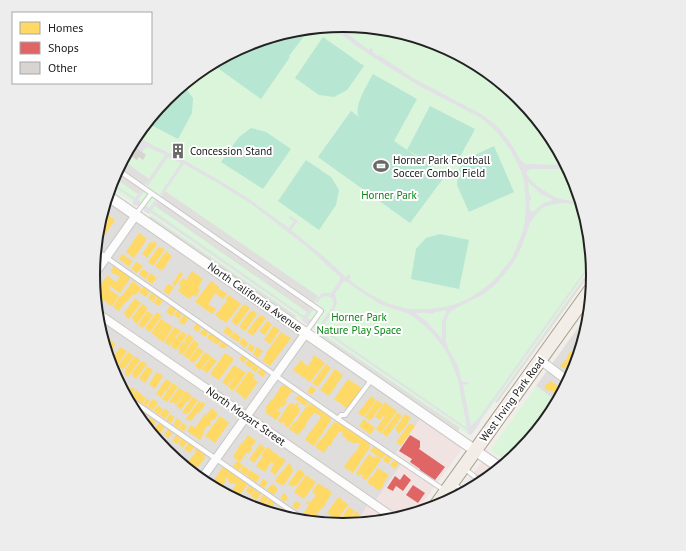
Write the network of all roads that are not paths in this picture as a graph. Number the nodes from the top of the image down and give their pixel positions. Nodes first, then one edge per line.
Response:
1 (122, 173) edge
2 (152, 194) junction
3 (112, 198) edge
4 (136, 215) junction
5 (101, 254) edge
6 (106, 257) junction
7 (100, 266) edge
8 (585, 297) edge
9 (103, 317) edge
10 (306, 332) junction
11 (540, 360) junction
12 (276, 375) junction
13 (373, 378) junction
14 (564, 378) edge
15 (136, 404) edge
16 (246, 416) junction
17 (338, 419) junction
18 (476, 450) junction
19 (216, 459) junction
20 (497, 465) edge
21 (463, 468) junction
22 (204, 475) edge
23 (477, 478) edge
24 (449, 487) junction
25 (458, 490) edge
26 (442, 498) edge
27 (294, 514) edge
28 (389, 514) edge

1 - 2 lane
2 - 4 lane
2 - 10 lane
3 - 4 street, North California Avenue
4 - 6 street
4 - 10 street, North California Avenue
5 - 6 lane
6 - 7 street
6 - 12 lane
8 - 11 main road, West Irving Park Road
9 - 16 street, North Mozart Street
10 - 12 street
10 - 13 street, North California Avenue
11 - 14 street
11 - 18 main road, West Irving Park Road
12 - 16 street
12 - 17 lane
13 - 17 lane
13 - 18 street, North California Avenue
15 - 19 lane
16 - 19 street
16 - 28 street, North Mozart Street
17 - 24 lane
18 - 20 street, North California Avenue
18 - 21 main road, West Irving Park Road
19 - 22 street
19 - 27 lane
21 - 23 lane
21 - 24 main road, West Irving Park Road
24 - 25 lane
24 - 26 main road, West Irving Park Road

